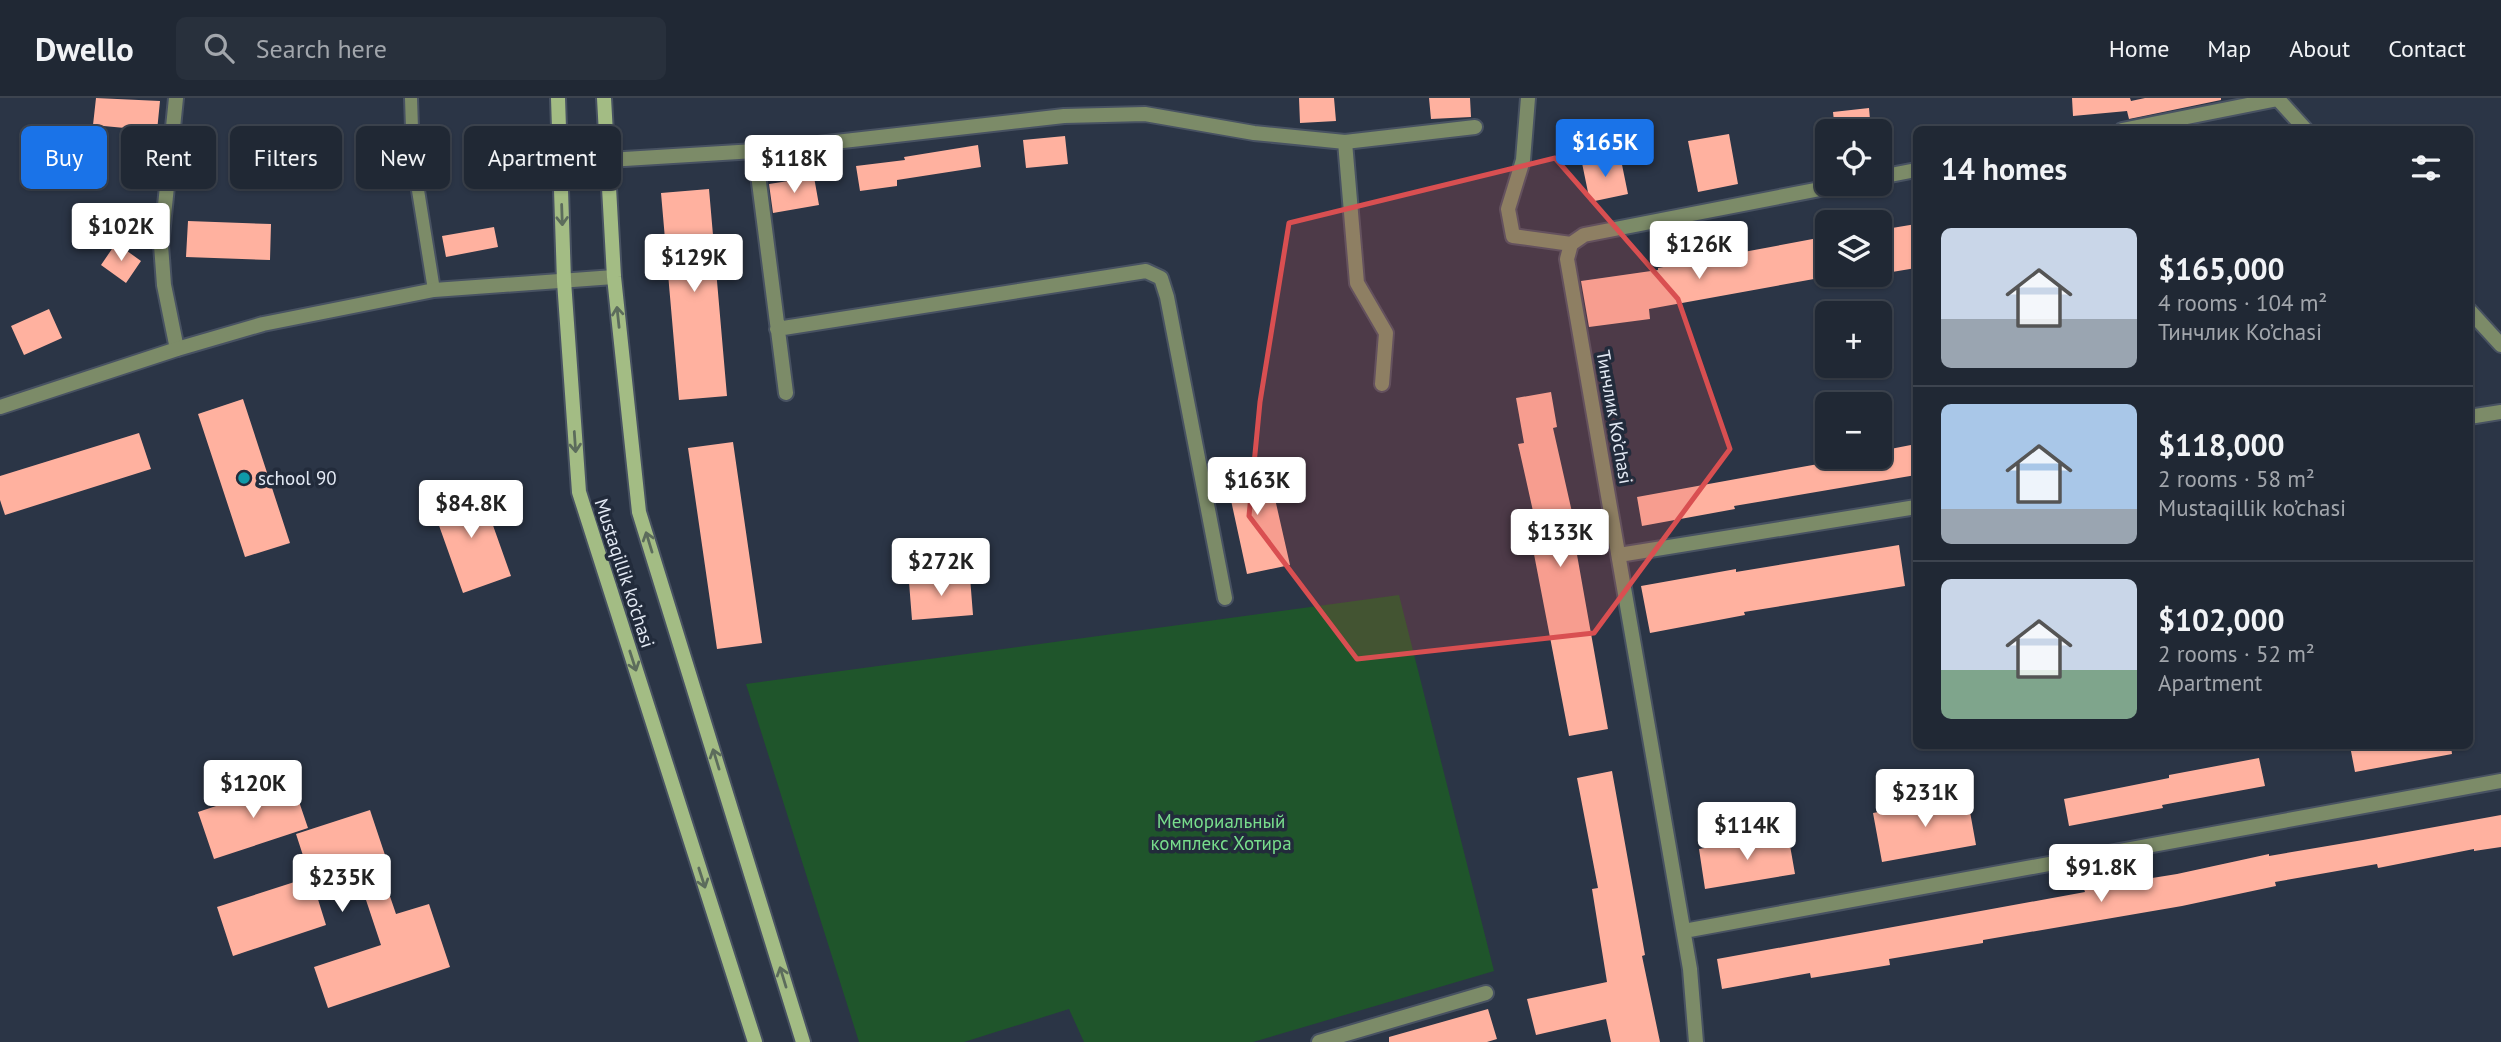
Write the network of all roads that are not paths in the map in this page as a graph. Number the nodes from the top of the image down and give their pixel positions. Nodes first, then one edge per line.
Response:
1 (176, 98) edge
2 (411, 98) edge
3 (558, 98) edge
4 (604, 98) edge
5 (1528, 98) edge
6 (2278, 98) edge
7 (606, 126) edge
8 (2142, 126) edge
9 (2302, 126) edge
10 (1475, 127) dead end
11 (1345, 142) junction
12 (755, 151) junction
13 (621, 159) edge
14 (1913, 171) edge
15 (1892, 175) edge
16 (609, 189) edge
17 (1815, 190) edge
18 (1571, 244) junction
19 (614, 277) junction
20 (565, 281) junction
21 (434, 290) junction
22 (2473, 314) edge
23 (777, 329) junction
24 (2501, 345) edge
25 (177, 349) junction
26 (1382, 384) dead end
27 (786, 393) dead end
28 (0, 407) edge
29 (2501, 412) edge
30 (2473, 416) edge
31 (1913, 507) edge
32 (1619, 555) junction
33 (1225, 598) dead end
34 (2501, 781) edge
35 (1684, 930) junction
36 (1486, 993) dead end
37 (755, 1042) edge
38 (803, 1042) edge
39 (1319, 1042) edge
40 (1696, 1042) edge

1 - 25 street
2 - 21 lane
3 -> 20 main road, Mustaqillik ko’chasi
4 - 7 main road, Mustaqillik ko’chasi
5 - 18 street
6 - 8 street
6 - 9 street
10 - 11 street
11 - 12 street
11 - 26 street
12 - 13 street
12 - 23 street
14 - 15 street
16 - 19 main road, Mustaqillik ko’chasi
17 - 18 street
18 - 32 street, Тинчлик Ko’chasi
19 - 20 street
38 -> 19 main road, Mustaqillik ko’chasi
20 - 21 street
20 -> 37 main road, Mustaqillik ko’chasi
21 - 25 street
22 - 24 street
23 - 27 street
23 - 33 street
25 - 28 street
29 - 30 street
31 - 32 street
32 - 35 street, Тинчлик Ko’chasi
34 - 35 street
35 - 40 street, Тинчлик Ko’chasi
36 - 39 street

